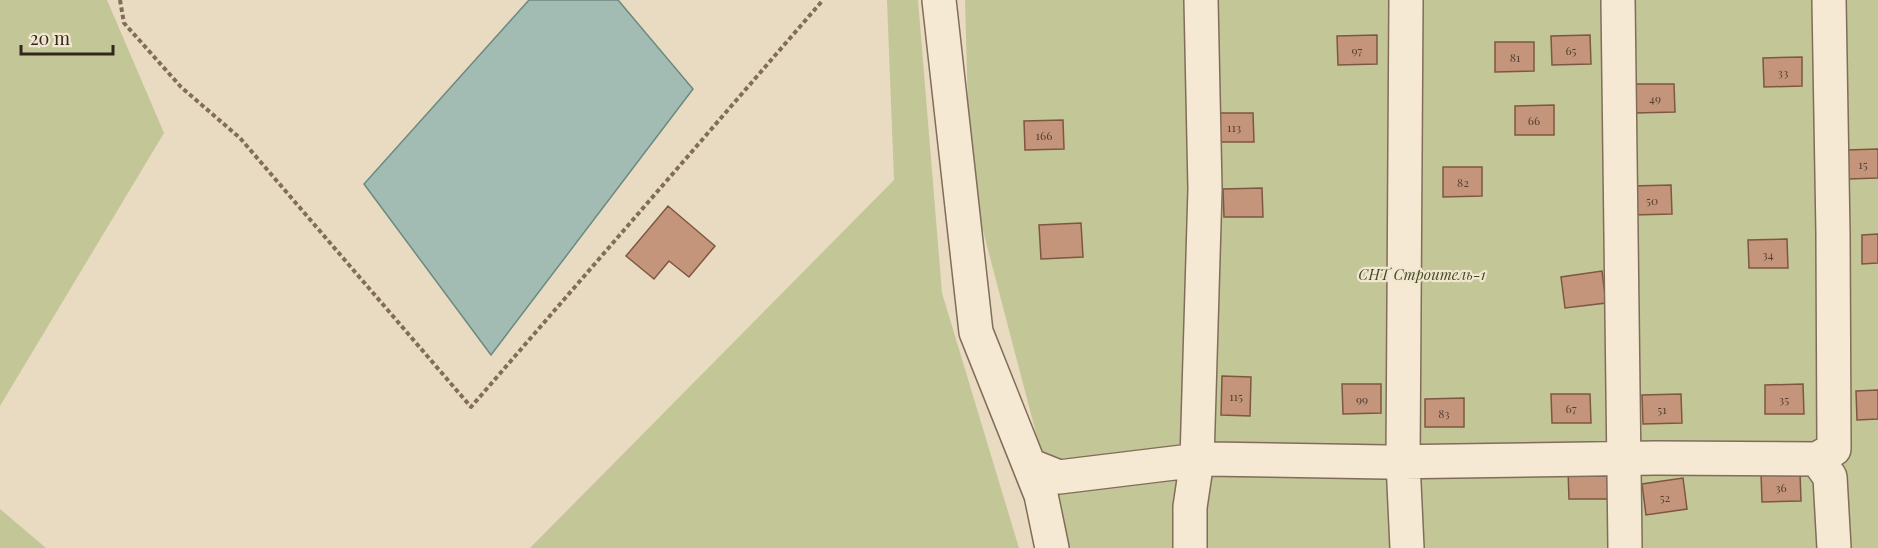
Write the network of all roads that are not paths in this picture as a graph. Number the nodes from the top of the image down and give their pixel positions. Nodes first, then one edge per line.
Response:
1 (939, 0) edge
2 (1201, 0) edge
3 (1406, 0) edge
4 (1618, 0) edge
5 (1829, 0) edge
6 (1622, 459) junction
7 (1817, 459) junction
8 (1197, 460) junction
9 (1403, 462) junction
10 (1029, 465) junction
11 (1052, 548) edge
12 (1190, 548) edge
13 (1407, 548) edge
14 (1624, 548) edge
15 (1834, 548) edge

1 - 10 street
2 - 8 street
3 - 9 street
4 - 6 street
5 - 7 street
6 - 7 street
6 - 9 street
6 - 14 street
7 - 15 street
8 - 9 street
8 - 10 street
8 - 12 street
9 - 13 street
10 - 11 street

